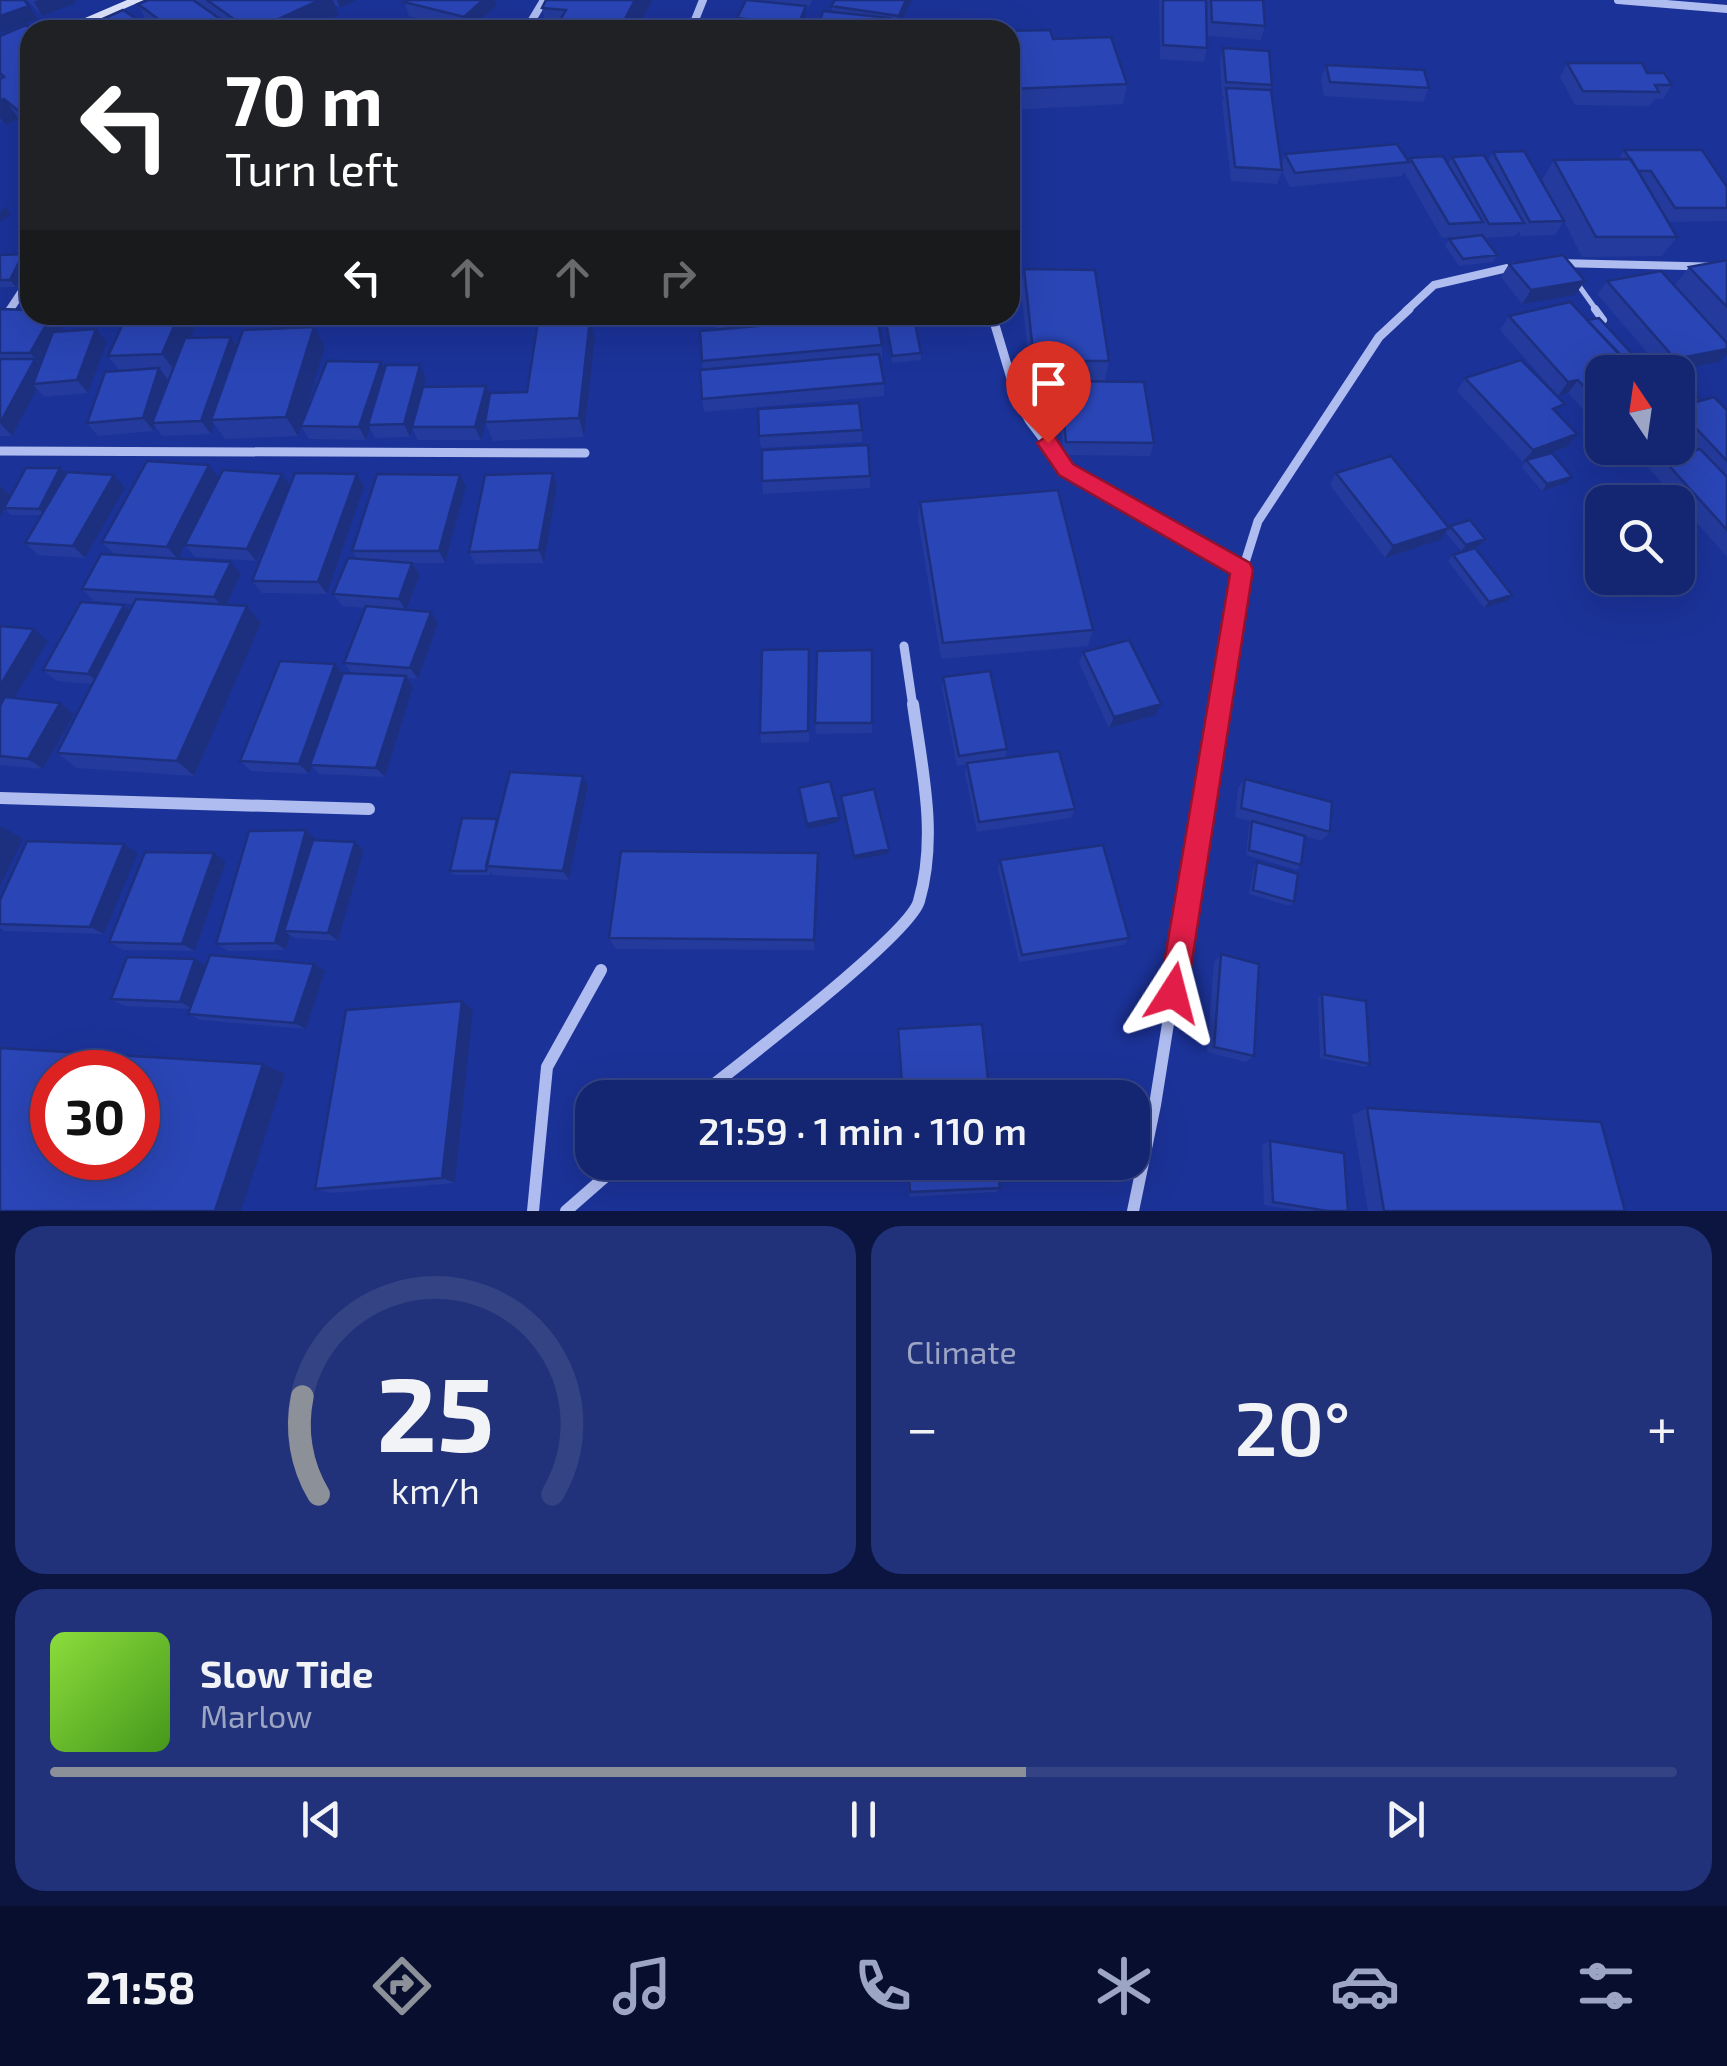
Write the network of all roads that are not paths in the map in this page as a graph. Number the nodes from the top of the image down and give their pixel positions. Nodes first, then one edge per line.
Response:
1 (138, 0) edge
2 (1618, 0) edge
3 (1727, 9) edge
4 (91, 20) edge
5 (1562, 263) junction
6 (1546, 264) edge
7 (1530, 266) edge
8 (1727, 267) edge
9 (20, 294) edge
10 (1603, 320) edge
11 (0, 325) edge
12 (995, 325) edge
13 (0, 452) edge
14 (585, 453) dead end
15 (1242, 570) junction
16 (904, 646) dead end
17 (0, 798) edge
18 (369, 809) dead end
19 (602, 970) dead end
20 (720, 1080) edge
21 (601, 1180) edge
22 (533, 1211) edge
23 (566, 1211) edge
24 (1133, 1211) edge

1 - 4 main road
2 - 3 street
5 - 6 street
5 - 8 street
5 - 10 lane
7 - 15 street
9 - 11 street
12 - 15 street
13 - 14 street
15 - 24 street
16 - 20 street
17 - 18 street
19 - 22 street
21 - 23 street

